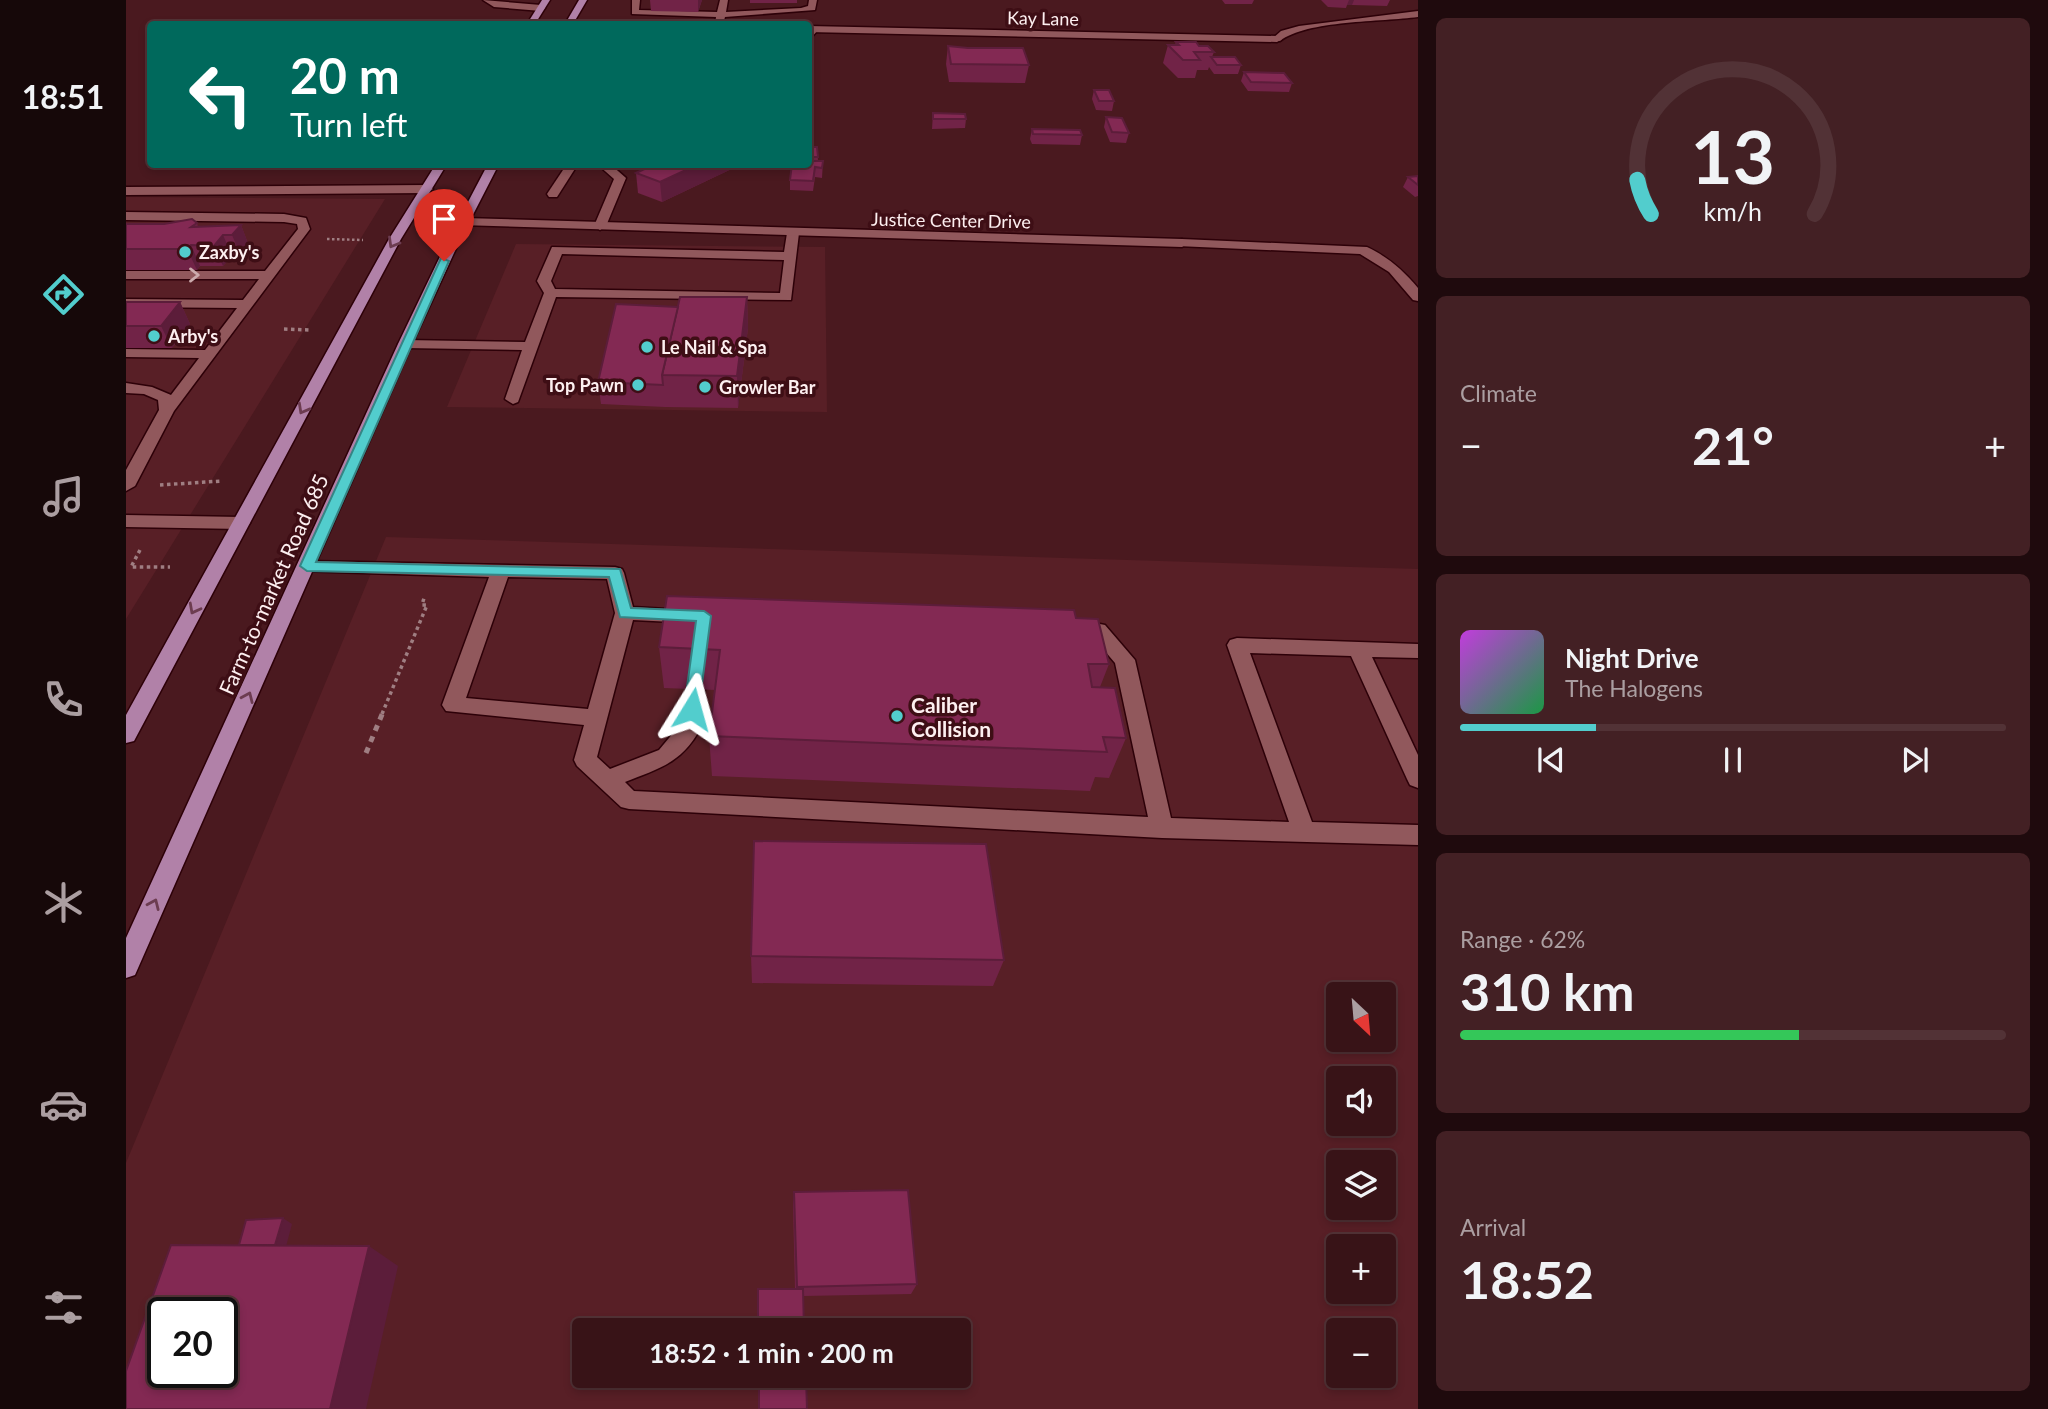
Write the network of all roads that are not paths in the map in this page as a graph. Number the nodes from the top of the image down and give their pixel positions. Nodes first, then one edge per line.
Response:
1 (487, 0) edge
2 (583, 0) edge
3 (636, 0) edge
4 (724, 0) edge
5 (813, 0) edge
6 (543, 4) edge
7 (1418, 14) edge
8 (720, 20) edge
9 (533, 21) edge
10 (571, 21) edge
11 (812, 32) edge
12 (440, 168) edge
13 (492, 168) edge
14 (570, 168) edge
15 (607, 168) edge
16 (427, 189) junction
17 (126, 191) edge
18 (553, 194) dead end
19 (128, 217) edge
20 (464, 222) junction
21 (600, 226) junction
22 (793, 233) junction
23 (790, 256) junction
24 (126, 275) edge
25 (271, 275) junction
26 (551, 293) junction
27 (1418, 297) edge
28 (126, 303) edge
29 (249, 304) junction
30 (405, 344) junction
31 (531, 346) junction
32 (126, 354) edge
33 (211, 354) junction
34 (126, 388) edge
35 (513, 399) dead end
36 (167, 410) junction
37 (126, 485) edge
38 (126, 522) edge
39 (241, 523) junction
40 (307, 566) junction
41 (501, 570) junction
42 (625, 613) junction
43 (1057, 628) edge
44 (1357, 649) junction
45 (1418, 651) edge
46 (594, 718) junction
47 (126, 735) edge
48 (1418, 779) edge
49 (607, 780) junction
50 (1162, 828) junction
51 (1304, 831) junction
52 (1418, 835) edge
53 (126, 966) edge

1 - 6 street
2 - 10 main road
3 - 8 street
4 - 8 street
5 - 8 street
6 - 9 main road
7 - 11 street, Kay Lane
12 - 16 main road
13 - 20 main road, Farm-to-market Road 685
14 - 18 street
15 - 21 street
16 - 17 street
16 -> 39 main road
19 - 25 street
20 - 21 street, Justice Center Drive
20 - 30 main road, Farm-to-market Road 685
21 - 22 street, Justice Center Drive
22 - 23 street
22 - 27 street, Justice Center Drive
23 - 26 street
23 - 26 street
24 -> 25 street
25 - 29 street
26 - 31 street
28 - 29 street
29 - 33 street
30 - 31 street
30 - 40 main road, Farm-to-market Road 685
31 - 35 street
32 - 33 street
33 - 36 street
34 - 36 street
36 - 37 street
38 - 39 street
39 -> 47 main road
40 - 41 street
53 -> 40 main road, Farm-to-market Road 685
41 - 42 street
41 - 46 street
42 - 46 street
42 - 49 street
43 - 50 street
44 - 45 street
44 - 48 street
44 - 51 street
46 - 49 street
49 - 50 street
50 - 51 street
51 - 52 street

